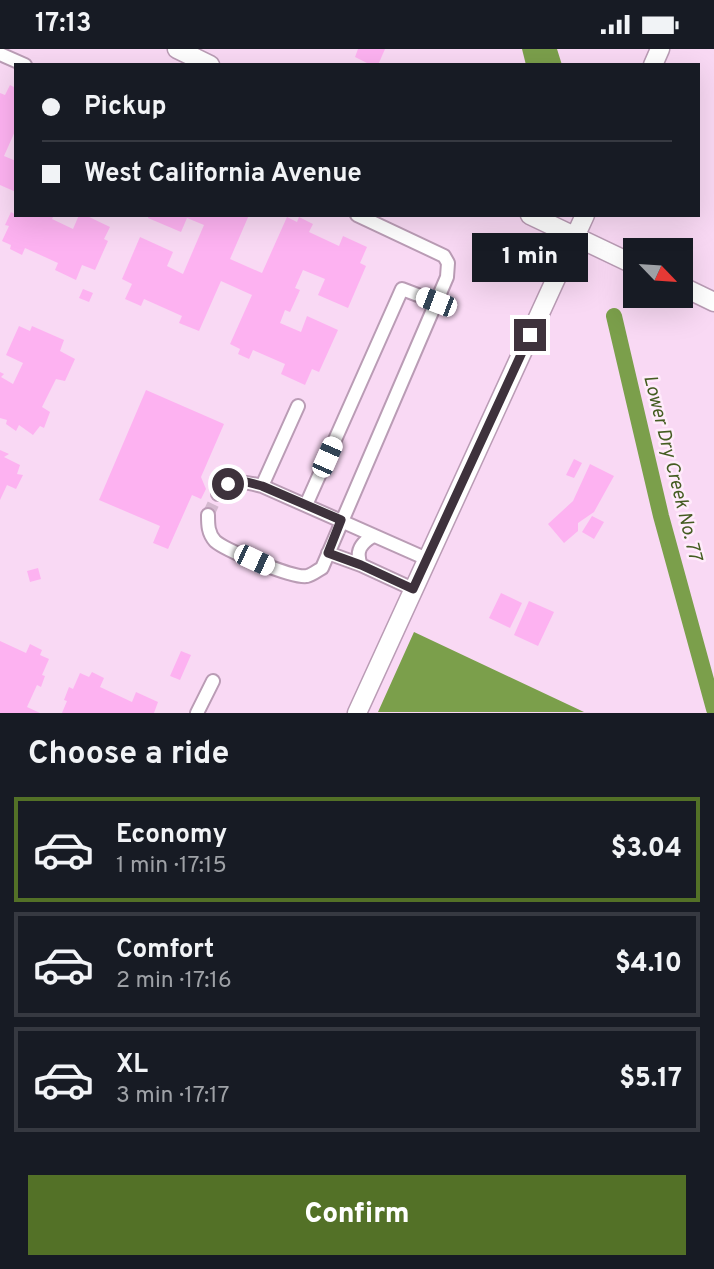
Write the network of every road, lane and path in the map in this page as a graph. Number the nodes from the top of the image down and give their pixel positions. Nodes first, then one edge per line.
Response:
1 (177, 49) edge
2 (0, 54) edge
3 (20, 63) edge
4 (206, 63) edge
5 (361, 217) edge
6 (534, 217) edge
7 (584, 217) edge
8 (575, 236) junction
9 (623, 259) edge
10 (693, 292) edge
11 (436, 302) junction
12 (714, 302) edge
13 (298, 405) dead end
14 (262, 486) junction
15 (218, 494) tunnel mouth
16 (306, 505) junction
17 (208, 515) dead end
18 (341, 520) junction
19 (373, 536) junction
20 (328, 553) junction
21 (427, 559) junction
22 (361, 565) junction
23 (413, 589) junction
24 (213, 681) dead end
25 (197, 712) edge
26 (357, 712) edge

1 - 4 main road
2 - 3 street
5 - 11 street
6 - 8 main road
7 - 8 main road
8 - 9 main road
8 - 21 main road
10 - 12 main road
11 - 16 street
11 - 18 street
13 - 14 street
14 - 15 street
14 - 16 street
16 - 18 street
17 - 20 street
18 - 19 street
18 - 20 street
19 - 21 street
19 - 22 street
20 - 22 street
21 - 23 main road
22 - 23 street
23 - 26 main road
24 - 25 street

